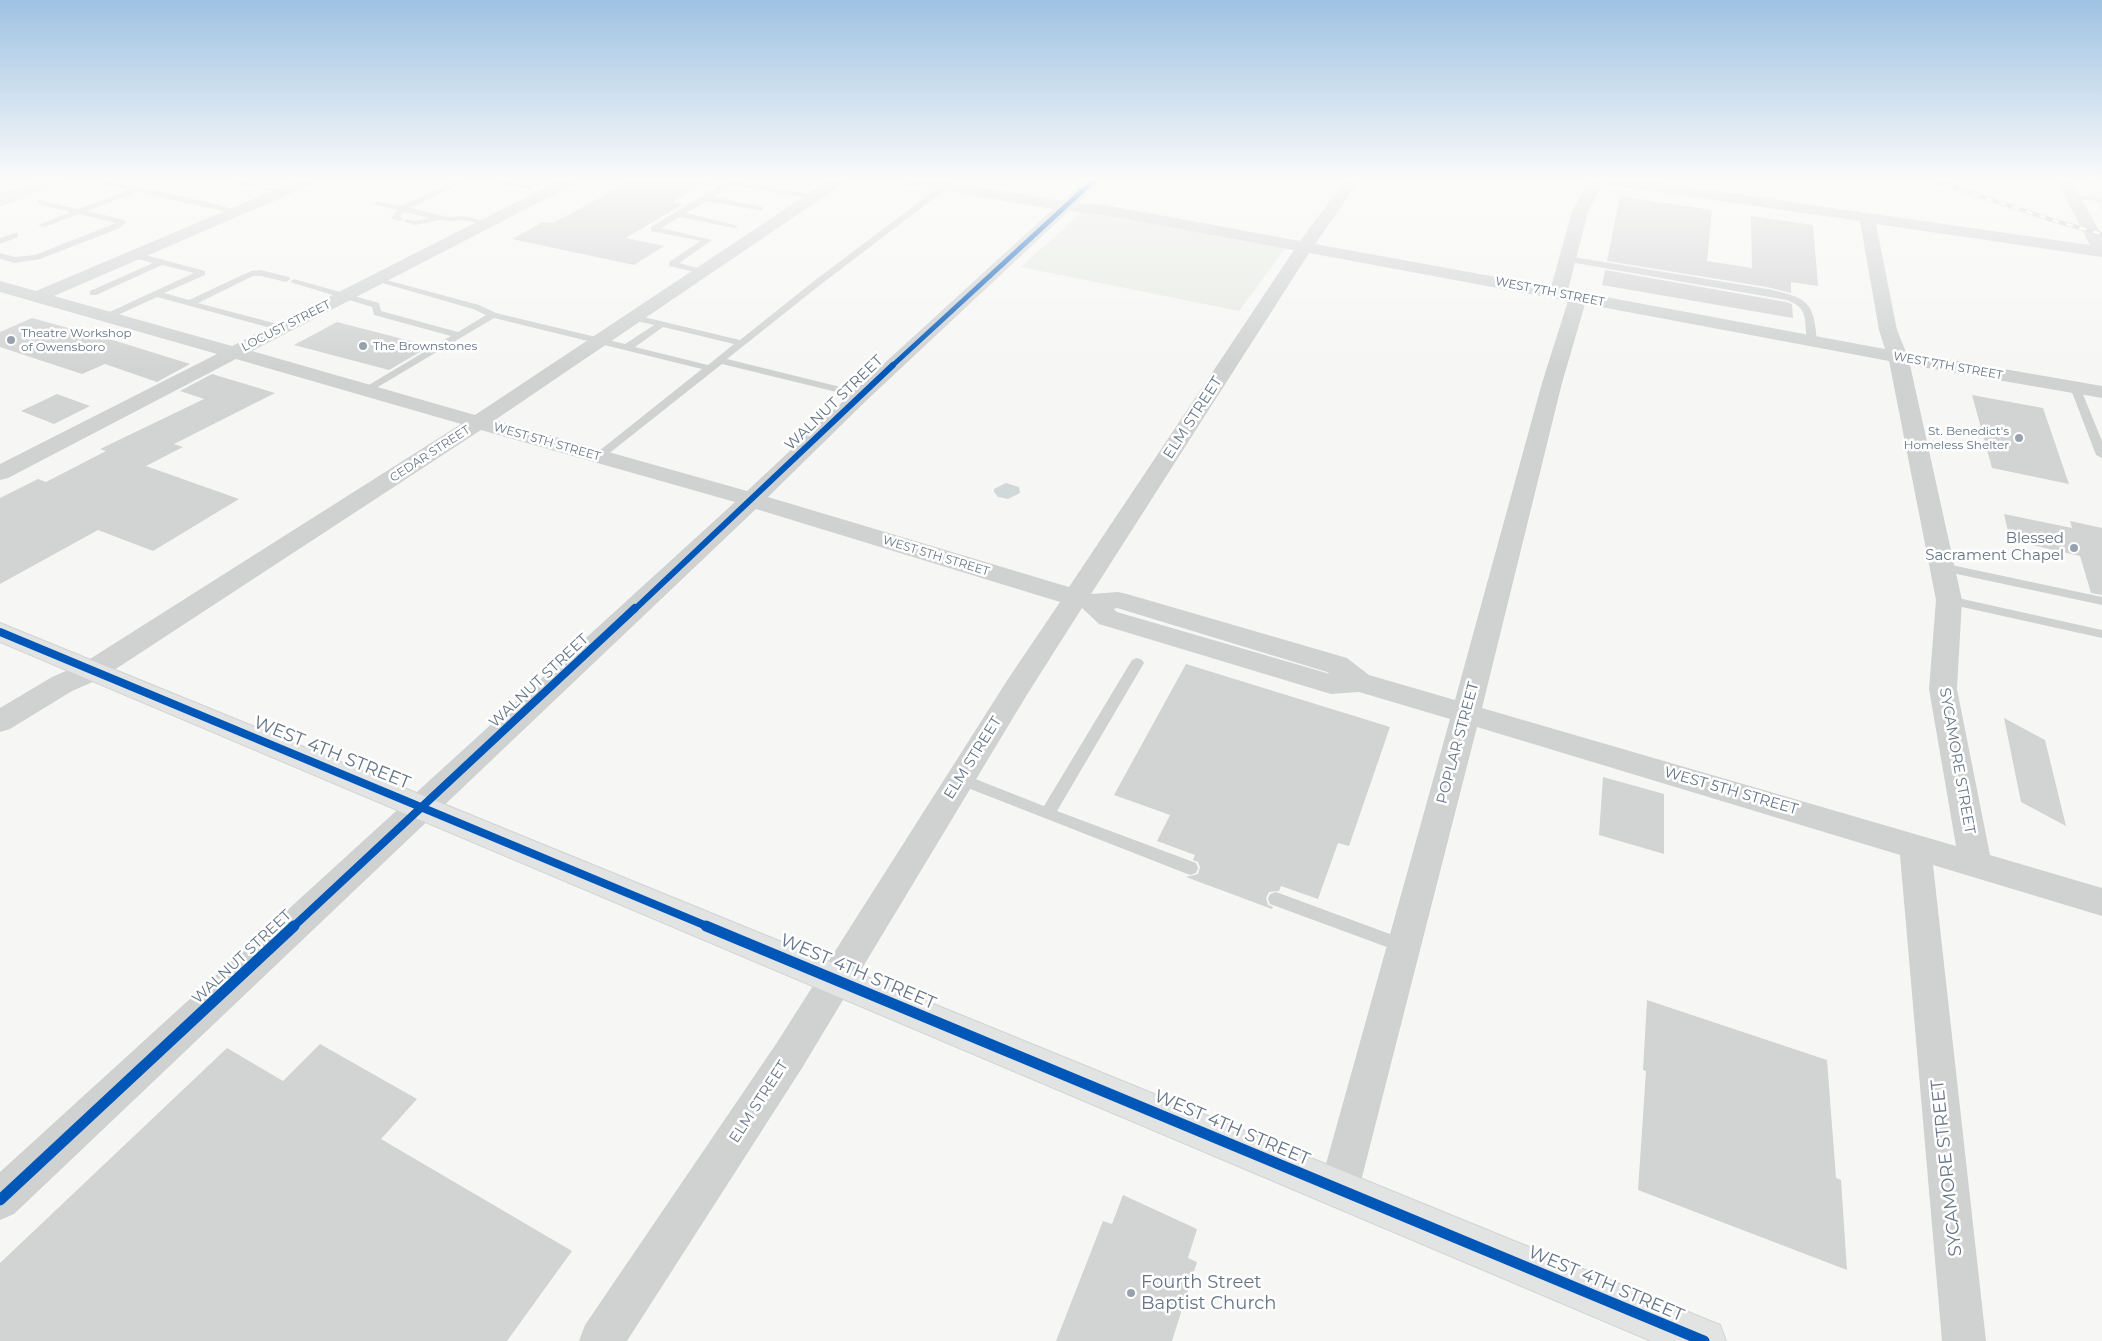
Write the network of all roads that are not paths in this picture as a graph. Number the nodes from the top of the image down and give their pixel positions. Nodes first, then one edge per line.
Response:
1 (75, 243) edge
2 (163, 243) edge
3 (448, 243) edge
4 (704, 243) edge
5 (746, 243) edge
6 (870, 243) edge
7 (1026, 243) edge
8 (1285, 243) edge
9 (1307, 243) edge
10 (1572, 243) edge
11 (1872, 243) edge
12 (2037, 243) edge
13 (1304, 246) junction
14 (2102, 252) edge
15 (134, 255) junction
16 (0, 256) edge
17 (1567, 259) junction
18 (12, 260) junction
19 (162, 262) junction
20 (0, 264) edge
21 (704, 271) junction
22 (191, 278) junction
23 (376, 280) junction
24 (0, 286) edge
25 (224, 286) junction
26 (93, 293) dead end
27 (156, 294) junction
28 (346, 295) junction
29 (1568, 296) junction
30 (36, 297) junction
31 (190, 303) junction
32 (493, 314) junction
33 (106, 316) junction
34 (635, 318) junction
35 (662, 324) junction
36 (282, 328) junction
37 (459, 335) junction
38 (601, 340) junction
39 (1812, 341) junction
40 (741, 343) junction
41 (628, 347) junction
42 (234, 353) junction
43 (1898, 357) junction
44 (719, 360) junction
45 (710, 368) junction
46 (2075, 387) junction
47 (366, 390) junction
48 (2102, 392) edge
49 (861, 395) junction
50 (478, 422) junction
51 (2102, 455) edge
52 (598, 457) junction
53 (0, 473) edge
54 (752, 500) junction
55 (1942, 567) junction
56 (1949, 600) junction
57 (1085, 601) junction
58 (2102, 601) edge
59 (0, 632) edge
60 (2102, 634) edge
61 (1137, 663) dead end
62 (92, 671) junction
63 (1466, 713) junction
64 (0, 722) edge
65 (0, 743) edge
66 (960, 779) junction
67 (424, 807) junction
68 (1046, 814) junction
69 (1915, 846) junction
70 (1975, 862) junction
71 (1190, 868) dead end
72 (1276, 899) dead end
73 (2102, 902) edge
74 (1403, 946) junction
75 (836, 979) junction
76 (1339, 1189) junction
77 (0, 1200) edge
78 (601, 1341) edge
79 (1704, 1341) edge
80 (1964, 1341) edge

1 - 18 lane
2 - 15 street
3 - 23 street, LOCUST STREET
4 - 21 lane
5 - 21 street, CEDAR STREET
6 - 40 lane
7 - 49 street, WALNUT STREET
8 - 13 street, WEST 7TH STREET
9 - 13 street, ELM STREET
10 - 17 street, POPLAR STREET
11 - 43 street, SYCAMORE STREET
12 - 14 street
13 - 29 street, WEST 7TH STREET
13 - 57 street, ELM STREET
15 - 19 lane
15 - 30 street
16 - 18 lane
17 - 29 street, POPLAR STREET
17 - 39 lane
18 - 20 lane
19 - 22 lane
19 - 26 lane
21 - 34 street, CEDAR STREET
22 - 25 lane
22 - 27 lane
23 - 28 street, LOCUST STREET
23 - 32 lane
24 - 30 street, WEST 5TH STREET
25 - 28 lane
25 - 31 lane
27 - 31 lane
27 - 33 lane
28 - 36 street, LOCUST STREET
28 - 37 lane
29 - 39 street, WEST 7TH STREET
29 - 63 street, POPLAR STREET
30 - 33 street, WEST 5TH STREET
31 - 36 lane
32 - 37 lane
32 - 38 lane
33 - 42 street, WEST 5TH STREET
34 - 35 lane
34 - 38 street, CEDAR STREET
35 - 40 lane
35 - 41 lane
36 - 42 street, LOCUST STREET
37 - 47 lane
38 - 41 lane
38 - 50 street, CEDAR STREET
39 - 43 street, WEST 7TH STREET
40 - 44 lane
41 - 45 lane
42 - 47 street, WEST 5TH STREET
42 - 53 street, LOCUST STREET
43 - 46 street, WEST 7TH STREET
43 - 55 street, SYCAMORE STREET
44 - 45 lane
44 - 49 lane
45 - 52 lane
46 - 48 street, WEST 7TH STREET
46 - 51 lane
47 - 50 street, WEST 5TH STREET
49 - 54 street, WALNUT STREET
50 - 52 street, WEST 5TH STREET
50 - 62 street, CEDAR STREET
52 - 54 street, WEST 5TH STREET
54 - 57 street, WEST 5TH STREET
54 - 67 street, WALNUT STREET
55 - 56 street, SYCAMORE STREET
55 - 58 lane
56 - 60 lane
56 - 70 street, SYCAMORE STREET
57 - 63 street, WEST 5TH STREET
57 - 66 street, ELM STREET
59 - 62 main road, WEST 4TH STREET
61 - 68 lane
62 - 64 street, CEDAR STREET
62 - 65 street, CEDAR STREET
62 - 67 main road, WEST 4TH STREET
63 - 69 street, WEST 5TH STREET
63 - 74 street, POPLAR STREET
66 - 68 lane
66 - 75 street, ELM STREET
67 - 75 main road, WEST 4TH STREET
67 - 77 street, WALNUT STREET
68 - 71 lane
69 - 70 street, WEST 5TH STREET
69 - 80 street, SYCAMORE STREET
70 - 73 street, WEST 5TH STREET
72 - 74 lane
74 - 76 street, POPLAR STREET
75 - 76 main road, WEST 4TH STREET
75 - 78 street, ELM STREET
76 - 79 main road, WEST 4TH STREET

